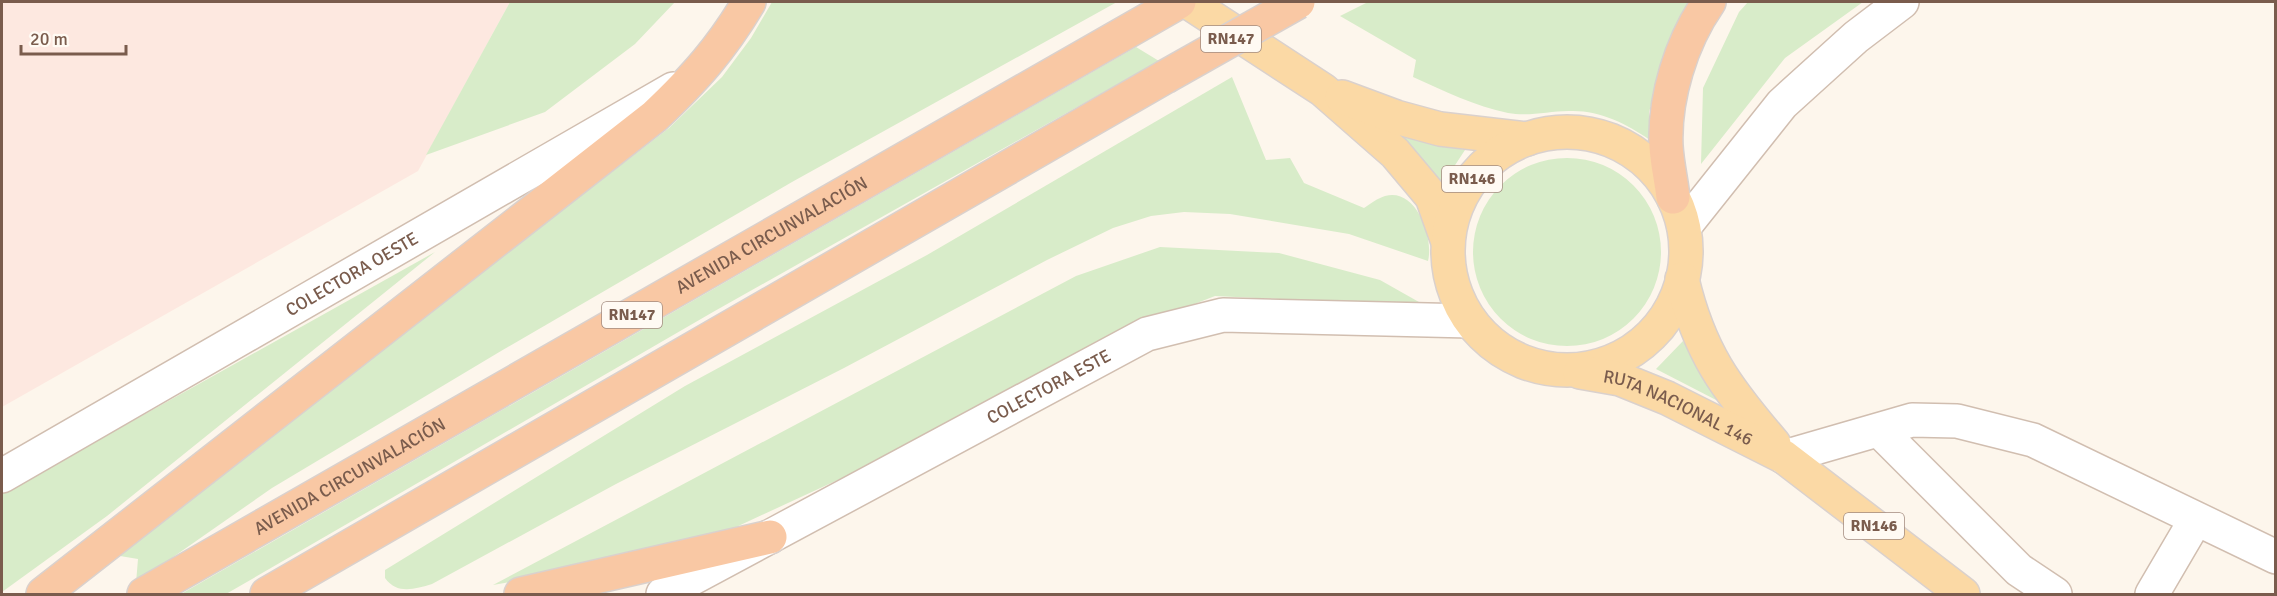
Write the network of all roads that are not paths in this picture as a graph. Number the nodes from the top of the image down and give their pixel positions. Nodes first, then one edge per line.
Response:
1 (749, 2) edge
2 (1179, 2) edge
3 (1188, 2) edge
4 (1298, 2) edge
5 (1708, 2) edge
6 (1902, 2) edge
7 (700, 73) junction
8 (1323, 90) junction
9 (1527, 139) junction
10 (1673, 196) junction
11 (1684, 227) junction
12 (1448, 242) junction
13 (1682, 279) junction
14 (1470, 321) junction
15 (1566, 370) junction
16 (1879, 430) junction
17 (1785, 457) junction
18 (2, 476) edge
19 (2196, 519) junction
20 (770, 537) junction
21 (2276, 557) edge
22 (43, 594) edge
23 (144, 594) edge
24 (267, 594) edge
25 (521, 594) edge
26 (663, 594) edge
27 (1963, 594) edge
28 (2055, 594) edge
29 (2152, 594) edge

1 - 7 highway
2 - 23 highway, AVENIDA CIRCUNVALACIÓN / RN147
3 - 8 main road, RUTA NACIONAL 146 / RN146
4 - 24 highway, RN147, bridge
5 - 10 highway
6 - 11 street
7 - 18 street, COLECTORA OESTE
7 - 22 highway
8 - 9 main road, RUTA NACIONAL 146 / RN146
8 - 12 main road, RUTA NACIONAL 146 / RN146
9 - 10 main road, RUTA NACIONAL 146 / RN146
9 - 12 main road, RUTA NACIONAL 146 / RN146
10 - 11 main road, RUTA NACIONAL 146 / RN146
11 - 13 main road, RUTA NACIONAL 146 / RN146
12 - 14 main road, RUTA NACIONAL 146 / RN146
13 - 15 main road, RUTA NACIONAL 146 / RN146
13 - 17 main road, RUTA NACIONAL 146 / RN146
14 - 15 main road, RUTA NACIONAL 146 / RN146
14 - 20 street, COLECTORA ESTE
15 - 17 main road, RUTA NACIONAL 146 / RN146
16 - 17 street
16 - 19 street
16 - 28 street
17 - 27 main road, RUTA NACIONAL 146 / RN146
19 - 21 street
19 - 29 street
20 - 25 highway
20 - 26 street, COLECTORA ESTE

